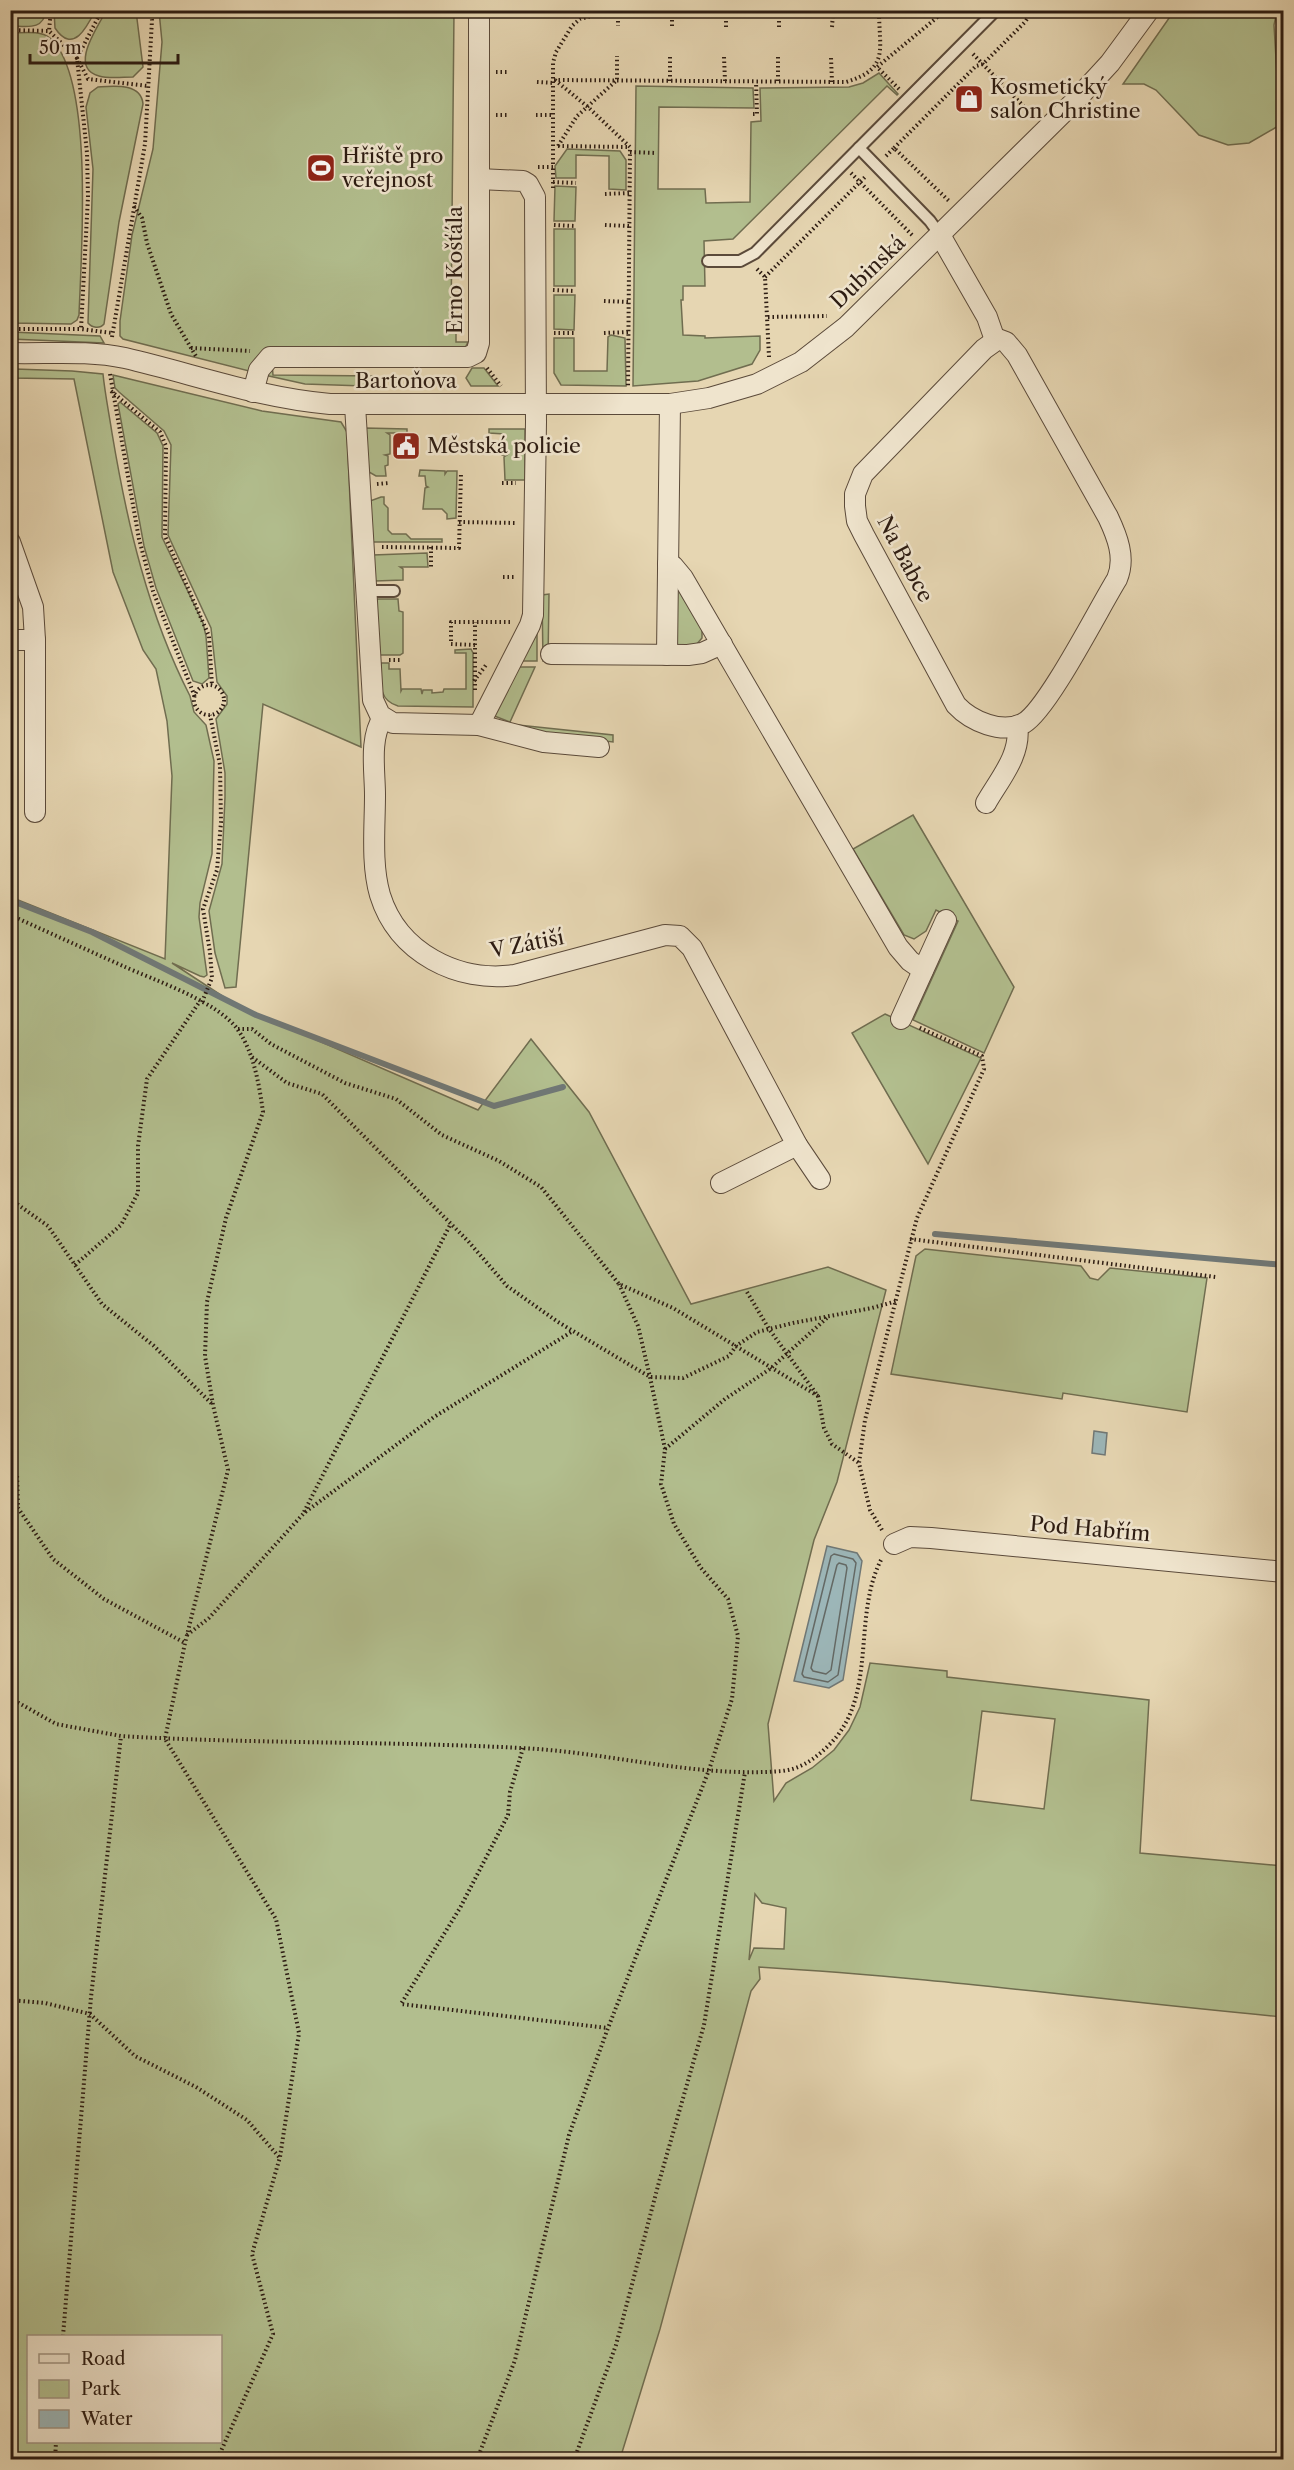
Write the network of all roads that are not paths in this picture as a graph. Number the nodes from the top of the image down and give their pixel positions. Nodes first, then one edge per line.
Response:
1 (479, 10) edge
2 (996, 10) edge
3 (1149, 10) edge
4 (859, 148) junction
5 (480, 179) junction
6 (935, 228) junction
7 (708, 261) dead end
8 (995, 340) junction
9 (10, 353) edge
10 (253, 392) junction
11 (536, 404) junction
12 (670, 404) junction
13 (355, 405) junction
14 (10, 542) edge
15 (668, 564) junction
16 (366, 591) junction
17 (394, 591) dead end
18 (10, 640) edge
19 (35, 640) junction
20 (722, 644) junction
21 (551, 654) dead end
22 (667, 654) junction
23 (383, 718) junction
24 (479, 725) junction
25 (1017, 726) junction
26 (599, 747) dead end
27 (986, 803) dead end
28 (35, 812) dead end
29 (946, 920) dead end
30 (923, 970) junction
31 (901, 1018) road end
32 (797, 1145) junction
33 (820, 1179) dead end
34 (721, 1183) dead end
35 (894, 1544) road end
36 (1284, 1572) edge

1 - 5 street, Erno Košťála
2 - 4 lane
3 - 6 street, Dubinská
4 - 6 lane
4 - 7 lane
5 - 10 street, Erno Košťála
5 - 11 street
6 - 8 street
6 - 12 street, Dubinská
8 - 25 street
8 - 25 street, Na Babce
9 - 10 street, Bartoňova
10 - 13 street, Bartoňova
11 - 12 street, Dubinská
11 - 13 street, Bartoňova
11 - 24 street
12 - 15 street
13 - 16 street
14 - 19 street
15 - 20 street
15 - 22 street
16 - 17 lane
16 - 23 street
18 - 19 street
19 - 28 street
20 - 22 street
20 - 30 street
21 - 22 street
23 - 24 street
23 - 32 street, V Zátiší
24 - 26 street
25 - 27 street
29 - 30 street
30 - 31 street
32 - 33 street, V Zátiší
32 - 34 street
35 - 36 street, Pod Habřím

